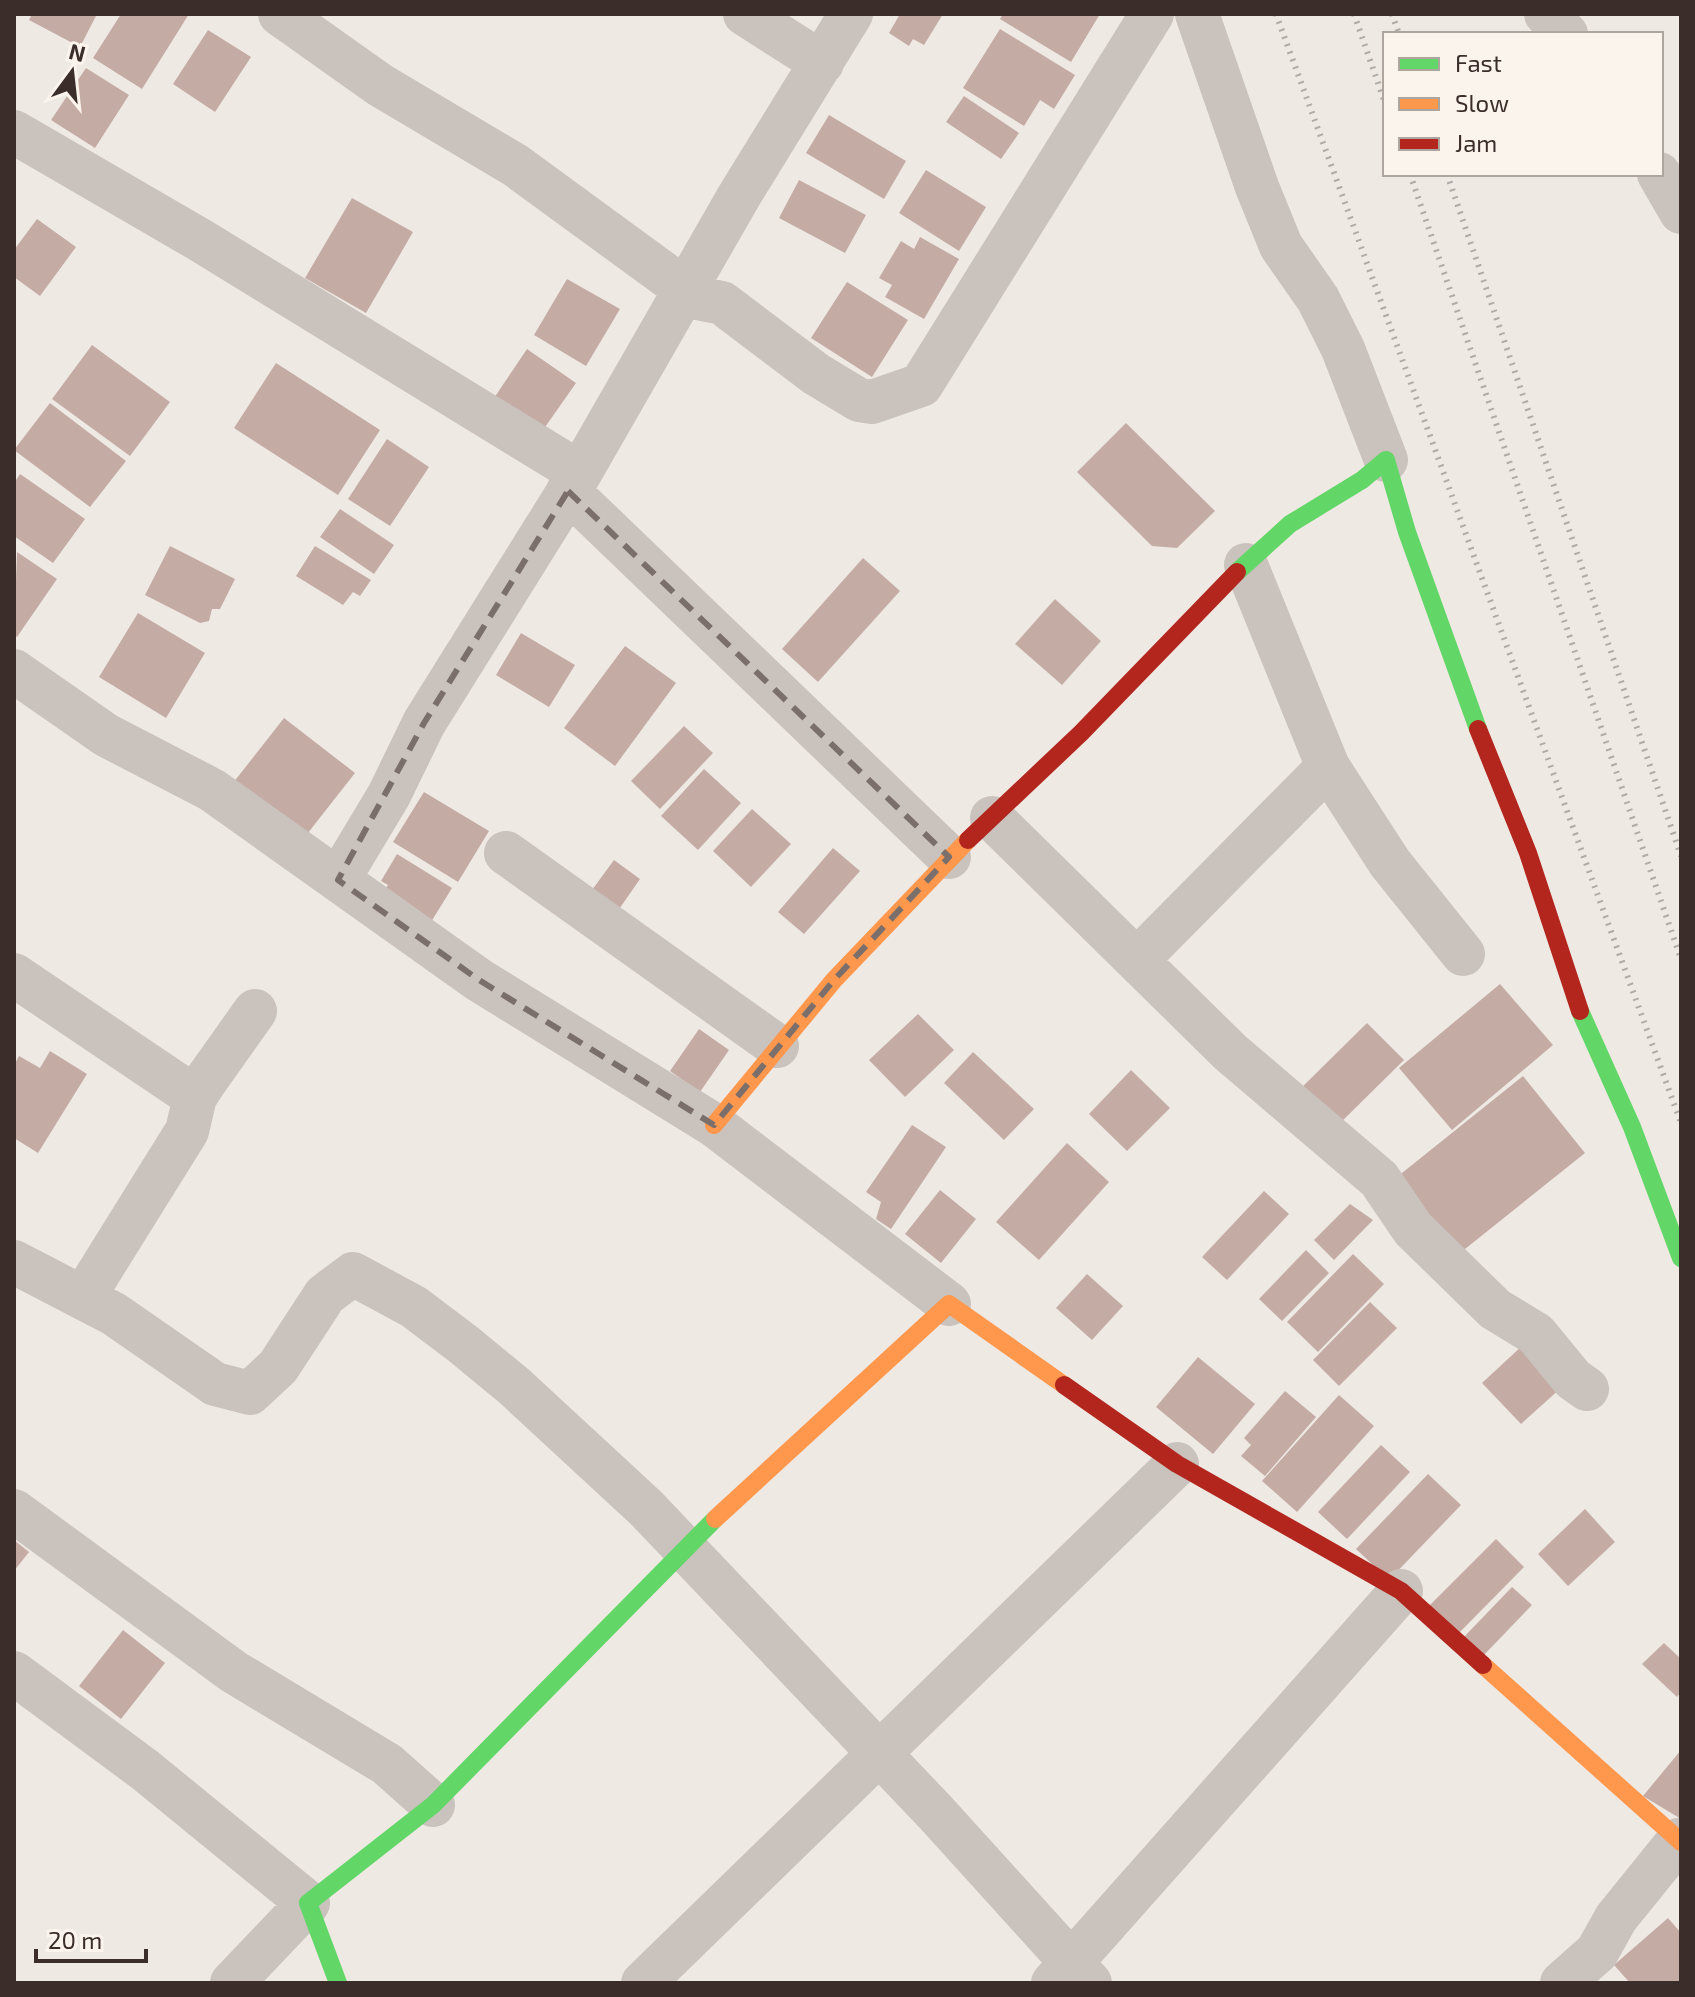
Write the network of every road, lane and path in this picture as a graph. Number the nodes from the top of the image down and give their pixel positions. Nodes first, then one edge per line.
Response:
1 (745, 14) edge
2 (851, 14) edge
3 (1152, 14) edge
4 (1197, 14) edge
5 (1546, 14) edge
6 (301, 19) edge
7 (1564, 32) edge
8 (822, 63) junction
9 (14, 132) edge
10 (1660, 176) edge
11 (1681, 212) edge
12 (685, 289) junction
13 (1386, 460) junction
14 (574, 482) junction
15 (1246, 565) junction
16 (14, 671) edge
17 (1328, 767) junction
18 (992, 818) junction
19 (506, 853) dead end
20 (949, 857) junction
21 (338, 880) junction
22 (1463, 954) dead end
23 (1137, 960) junction
24 (14, 975) edge
25 (255, 1011) dead end
26 (777, 1046) junction
27 (195, 1097) junction
28 (714, 1125) junction
29 (1681, 1258) edge
30 (14, 1262) edge
31 (83, 1298) junction
32 (949, 1304) junction
33 (1587, 1389) dead end
34 (1177, 1464) junction
35 (14, 1511) edge
36 (684, 1548) junction
37 (1401, 1591) junction
38 (14, 1673) edge
39 (880, 1754) junction
40 (433, 1805) junction
41 (1680, 1841) edge
42 (308, 1903) junction
43 (1072, 1977) edge
44 (232, 1983) edge
45 (338, 1983) edge
46 (643, 1983) edge
47 (1562, 1983) edge

1 - 8 street
2 - 8 street
3 - 12 street
4 - 13 street
5 - 7 street
6 - 12 street
8 - 12 street
9 - 14 street
10 - 11 street
12 - 14 street
13 - 15 street
13 - 29 street
14 - 20 street
14 - 21 street
15 - 17 street
15 - 18 street
16 - 21 street
17 - 22 street
17 - 23 street
18 - 20 street
18 - 23 street
19 - 26 street
20 - 26 street
21 - 28 street
23 - 33 street
24 - 27 street
25 - 27 street
26 - 28 street
27 - 31 street
28 - 32 street
30 - 31 street
31 - 36 street
32 - 34 street
32 - 36 street
34 - 37 street
34 - 39 street
35 - 40 street
36 - 39 street
36 - 40 street
37 - 41 street
37 - 43 street
38 - 42 street
39 - 43 street
39 - 46 street
40 - 42 street
41 - 47 street
42 - 44 street
42 - 45 street

